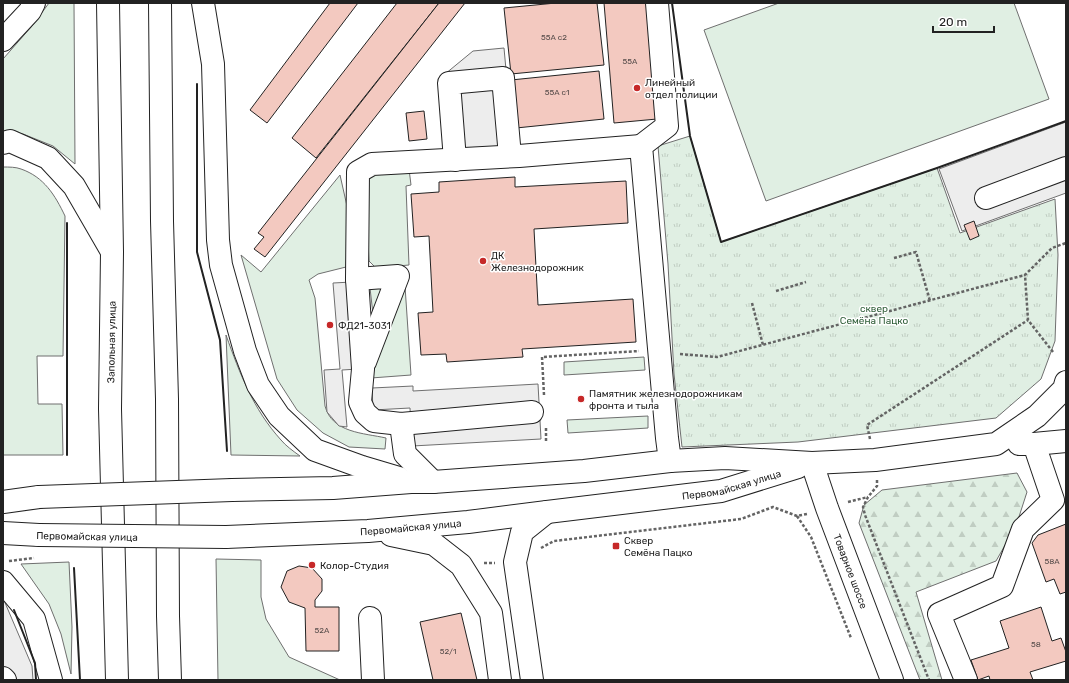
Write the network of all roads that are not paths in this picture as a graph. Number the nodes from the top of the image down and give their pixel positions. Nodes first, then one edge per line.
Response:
1 (34, 3) edge
2 (108, 3) edge
3 (160, 3) edge
4 (203, 3) edge
5 (657, 3) edge
6 (3, 40) edge
7 (3, 143) edge
8 (641, 146) junction
9 (510, 156) junction
10 (455, 160) junction
11 (1066, 168) edge
12 (986, 198) dead end
13 (112, 252) junction
14 (357, 279) junction
15 (363, 369) junction
16 (1066, 382) edge
17 (540, 412) road end
18 (401, 424) junction
19 (1066, 441) edge
20 (996, 444) junction
21 (1034, 444) junction
22 (670, 461) junction
23 (812, 463) junction
24 (422, 482) junction
25 (3, 502) edge
26 (547, 512) junction
27 (368, 531) junction
28 (3, 533) edge
29 (3, 582) edge
30 (370, 618) dead end
31 (51, 680) edge
32 (117, 680) edge
33 (170, 680) edge
34 (373, 680) edge
35 (500, 680) edge
36 (532, 680) edge
37 (892, 680) edge
38 (966, 680) edge

1 - 6 street
2 - 13 street, Запольная улица
3 - 33 street
4 - 24 street
5 - 8 street
7 - 13 street
8 - 9 street
8 - 22 street
9 - 10 street
9 - 10 street
10 - 14 street
11 - 12 street
13 - 32 street, Запольная улица
14 - 15 street
14 - 15 street
15 - 18 street
16 - 20 street, Первомайская улица
17 - 18 street
18 - 24 street
19 - 21 street
20 - 21 street
20 - 23 street, Первомайская улица
21 - 38 street
22 - 23 street, Первомайская улица
22 - 24 street, Первомайская улица
23 - 26 street, Первомайская улица
23 - 37 street, Товарное шоссе
24 - 25 street, Первомайская улица, bridge
26 - 27 street, Первомайская улица
26 - 36 street
27 - 28 street, Первомайская улица, bridge
27 - 35 street
29 - 31 street
30 - 34 street

